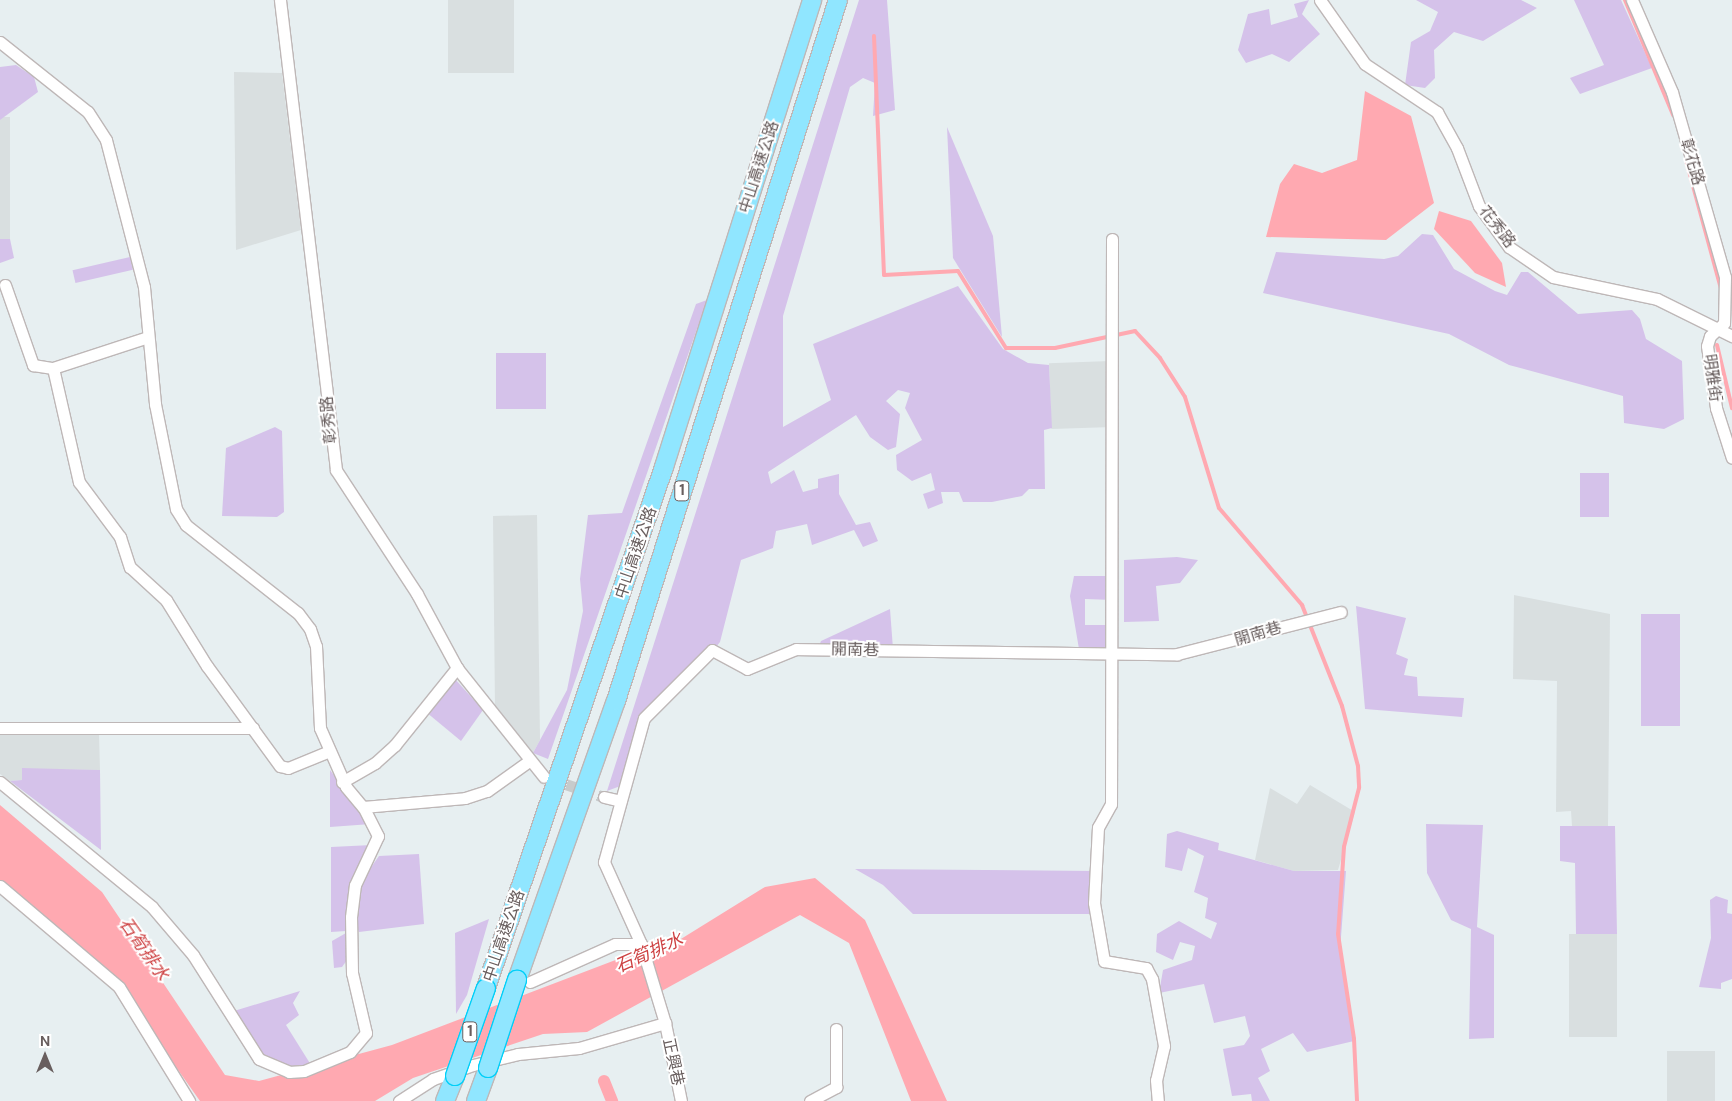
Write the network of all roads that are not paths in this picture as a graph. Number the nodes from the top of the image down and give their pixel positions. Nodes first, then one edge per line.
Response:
1 (280, 0) edge
2 (812, 0) edge
3 (838, 0) edge
4 (1320, 0) edge
5 (1632, 0) edge
6 (0, 42) edge
7 (1112, 239) dead end
8 (5, 285) dead end
9 (1718, 328) junction
10 (1732, 336) edge
11 (148, 337) junction
12 (53, 368) junction
13 (1732, 458) edge
14 (1341, 612) dead end
15 (1114, 653) junction
16 (457, 668) junction
17 (0, 728) edge
18 (253, 728) junction
19 (327, 752) junction
20 (529, 761) junction
21 (544, 777) tunnel mouth
22 (0, 782) edge
23 (342, 782) junction
24 (604, 797) tunnel mouth
25 (621, 801) junction
26 (363, 806) junction
27 (0, 886) edge
28 (641, 944) junction
29 (523, 981) junction
30 (665, 1023) junction
31 (836, 1029) dead end
32 (189, 1101) edge
33 (399, 1101) edge
34 (445, 1101) edge
35 (476, 1101) edge
36 (680, 1101) edge
37 (810, 1101) edge
38 (1158, 1101) edge

1 - 16 street, 彰秀路
2 - 34 highway, 中山高速公路 / 1, bridge
3 - 29 highway, 中山高速公路 / 1
4 - 9 street, 花秀路
5 - 9 street, 彰花路
6 - 11 street
7 - 15 street
8 - 12 street
9 - 10 street, 花秀路
9 - 13 street, 明雅街
11 - 12 street
11 - 19 street
12 - 18 street
14 - 15 street, 開南巷
15 - 25 street, 開南巷
15 - 38 street
16 - 20 street, 彰秀路
16 - 23 street
17 - 18 street
18 - 19 street
19 - 23 street
20 - 21 street, 彰秀路
20 - 26 street
22 - 26 street
23 - 26 street
24 - 25 street
25 - 28 street, 開南巷
27 - 32 street
28 - 29 street
28 - 30 street, 正興巷
29 - 35 highway, 中山高速公路 / 1, bridge
30 - 33 street
30 - 36 street, 正興巷
31 - 37 street

